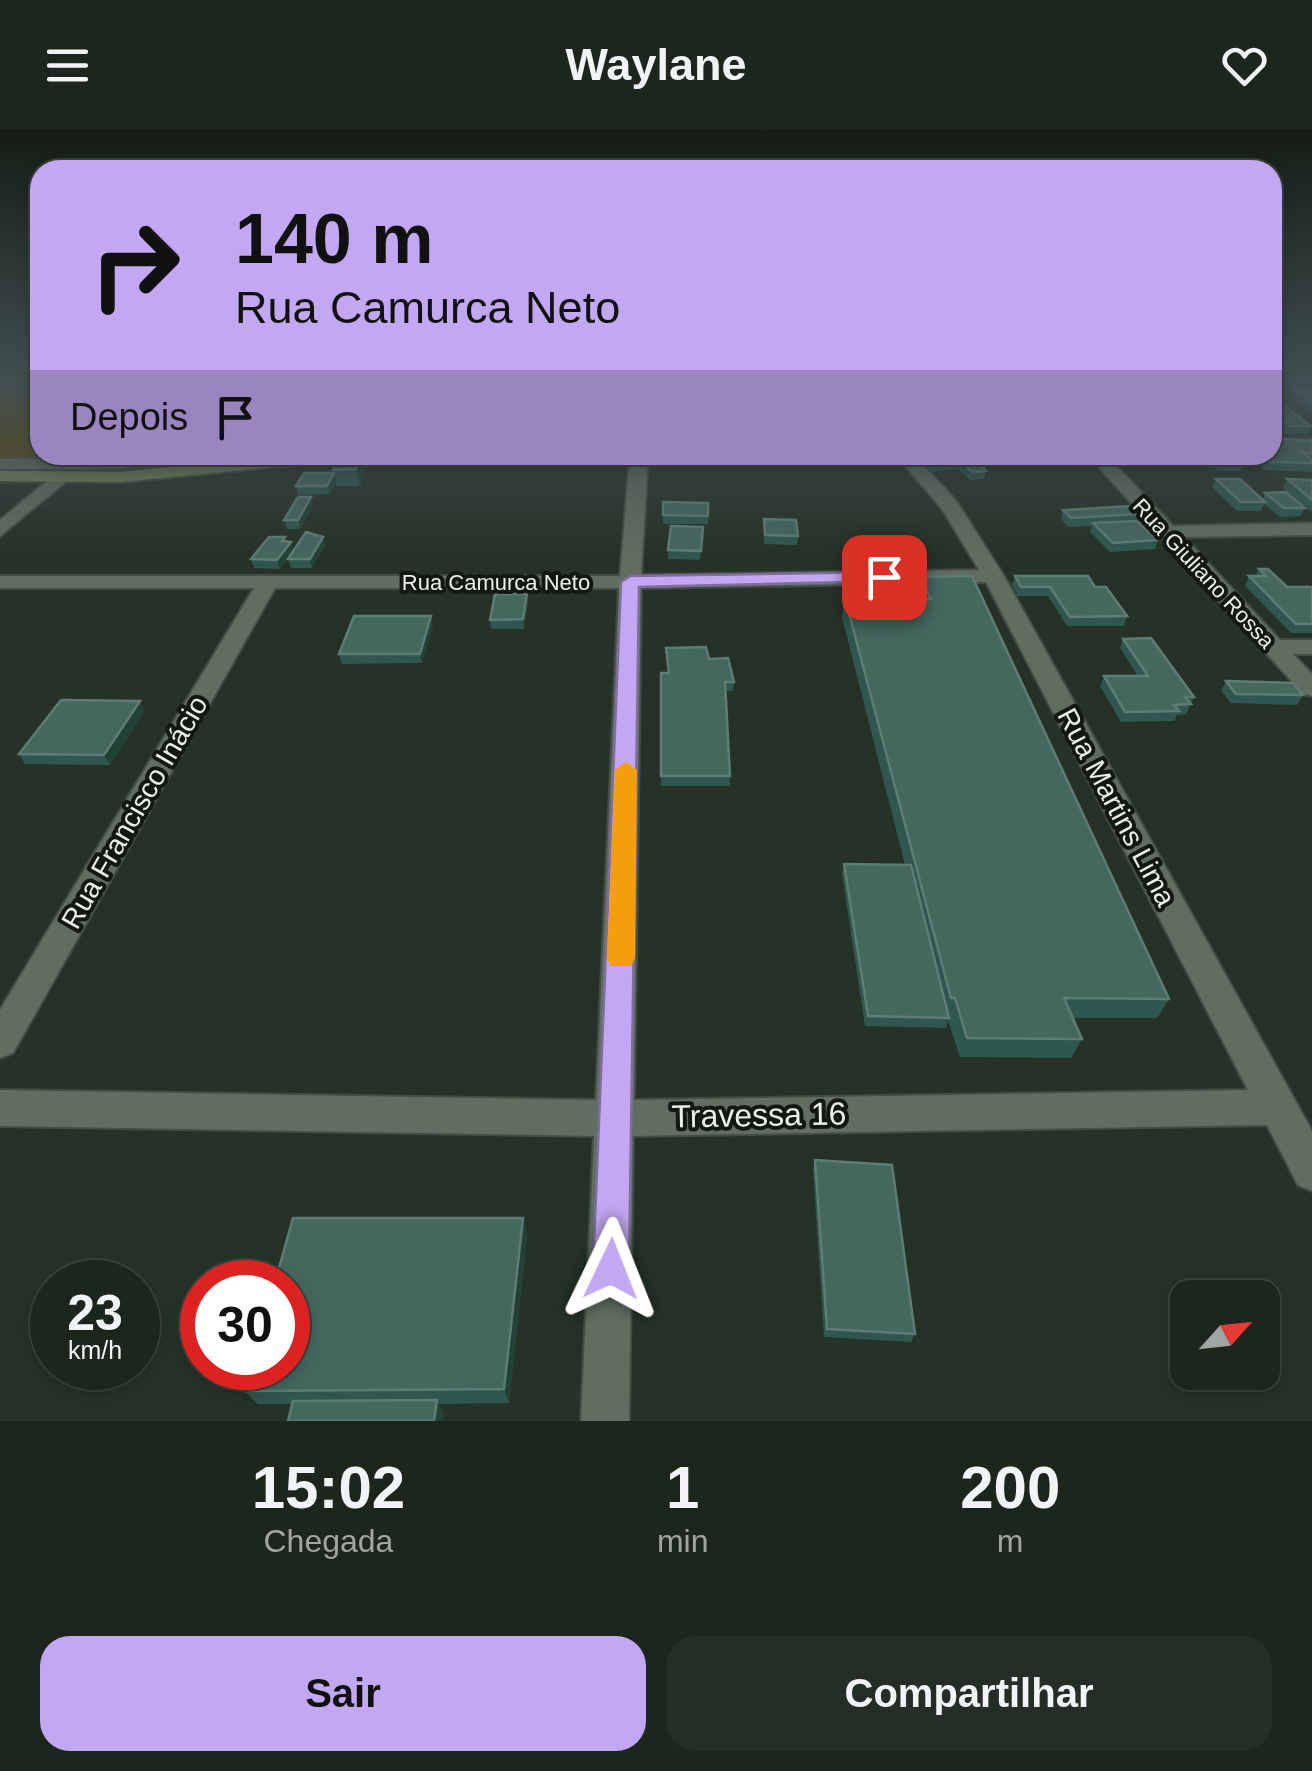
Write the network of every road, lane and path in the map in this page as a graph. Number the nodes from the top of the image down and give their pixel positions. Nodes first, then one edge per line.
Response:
1 (0, 464) edge
2 (30, 464) edge
3 (249, 465) edge
4 (638, 465) edge
5 (914, 465) edge
6 (1106, 465) edge
7 (0, 476) edge
8 (60, 479) junction
9 (1312, 529) edge
10 (0, 530) edge
11 (1165, 532) junction
12 (993, 576) junction
13 (0, 582) edge
14 (268, 582) junction
15 (630, 582) junction
16 (1272, 647) junction
17 (1312, 647) edge
18 (1312, 689) edge
19 (0, 1042) edge
20 (1278, 1107) junction
21 (0, 1108) edge
22 (617, 1118) junction
23 (1312, 1171) edge
24 (605, 1421) edge

1 - 2 street
3 - 8 main road
4 - 15 street
5 - 12 street, Rua Martins Lima
6 - 11 street, Rua Giuliano Rossa
7 - 8 main road
8 - 10 street
9 - 11 street
11 - 16 street, Rua Giuliano Rossa
12 - 15 street, Rua Camurca Neto
12 - 20 street, Rua Martins Lima
13 - 14 street, Rua Camurca Neto
14 - 15 street, Rua Camurca Neto
14 - 19 street, Rua Francisco Inácio
15 - 22 street
16 - 17 street
16 - 18 street, Rua Giuliano Rossa
20 - 22 street, Travessa 16
20 - 23 street, Rua Martins Lima
21 - 22 street, Travessa 16
22 - 24 street

